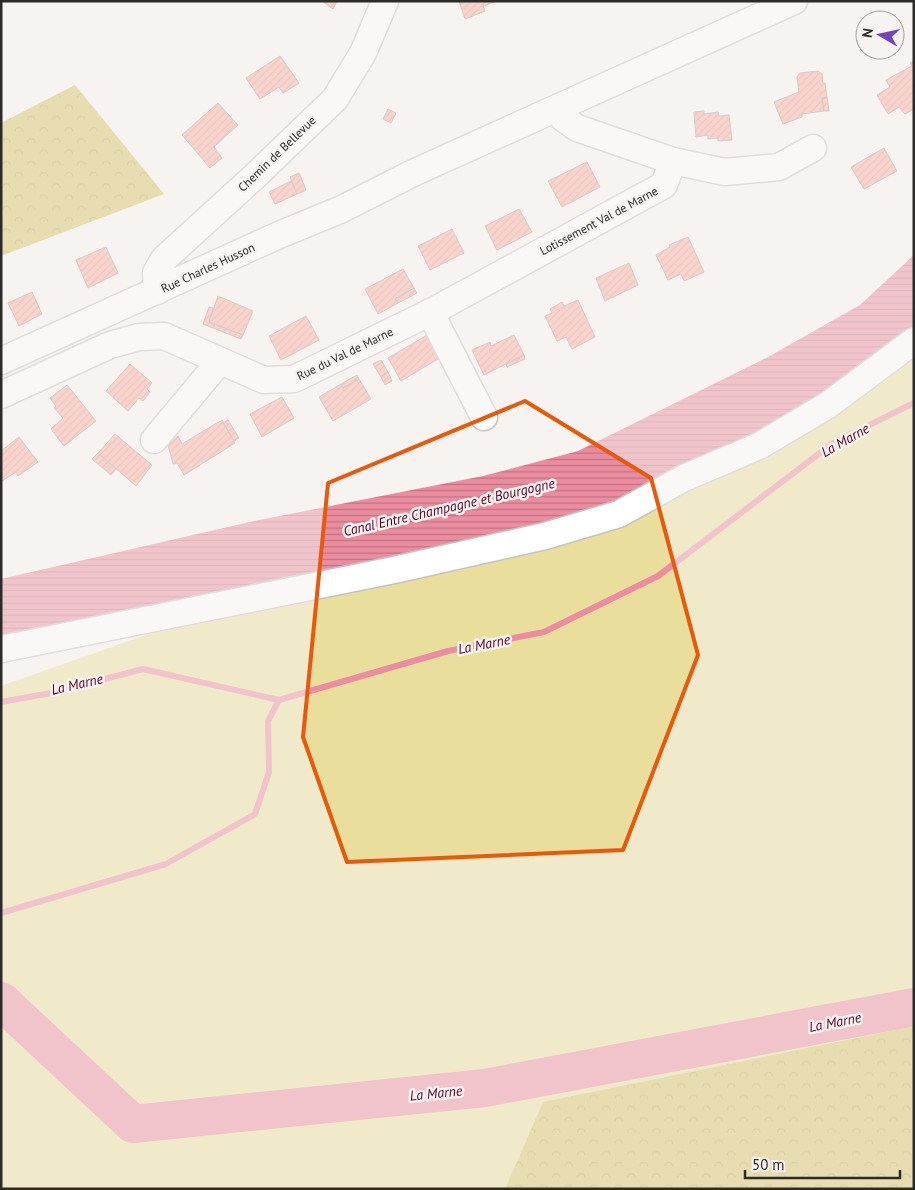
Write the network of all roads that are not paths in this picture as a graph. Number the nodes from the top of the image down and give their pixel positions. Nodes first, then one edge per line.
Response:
1 (385, 1) edge
2 (794, 1) edge
3 (558, 108) junction
4 (813, 148) dead end
5 (673, 161) junction
6 (157, 291) junction
7 (432, 311) junction
8 (914, 341) edge
9 (1, 361) edge
10 (220, 361) junction
11 (1, 395) edge
12 (484, 417) dead end
13 (154, 440) dead end
14 (1, 649) edge

1 - 6 street, Chemin de Bellevue
2 - 3 street, Rue Charles Husson
3 - 5 street
3 - 6 street, Rue Charles Husson
4 - 5 street
5 - 7 street, Lotissement Val de Marne
6 - 9 street, Rue Charles Husson
7 - 10 street, Rue du Val de Marne
7 - 12 street
8 - 14 street
10 - 11 street, Rue du Val de Marne
10 - 13 street

